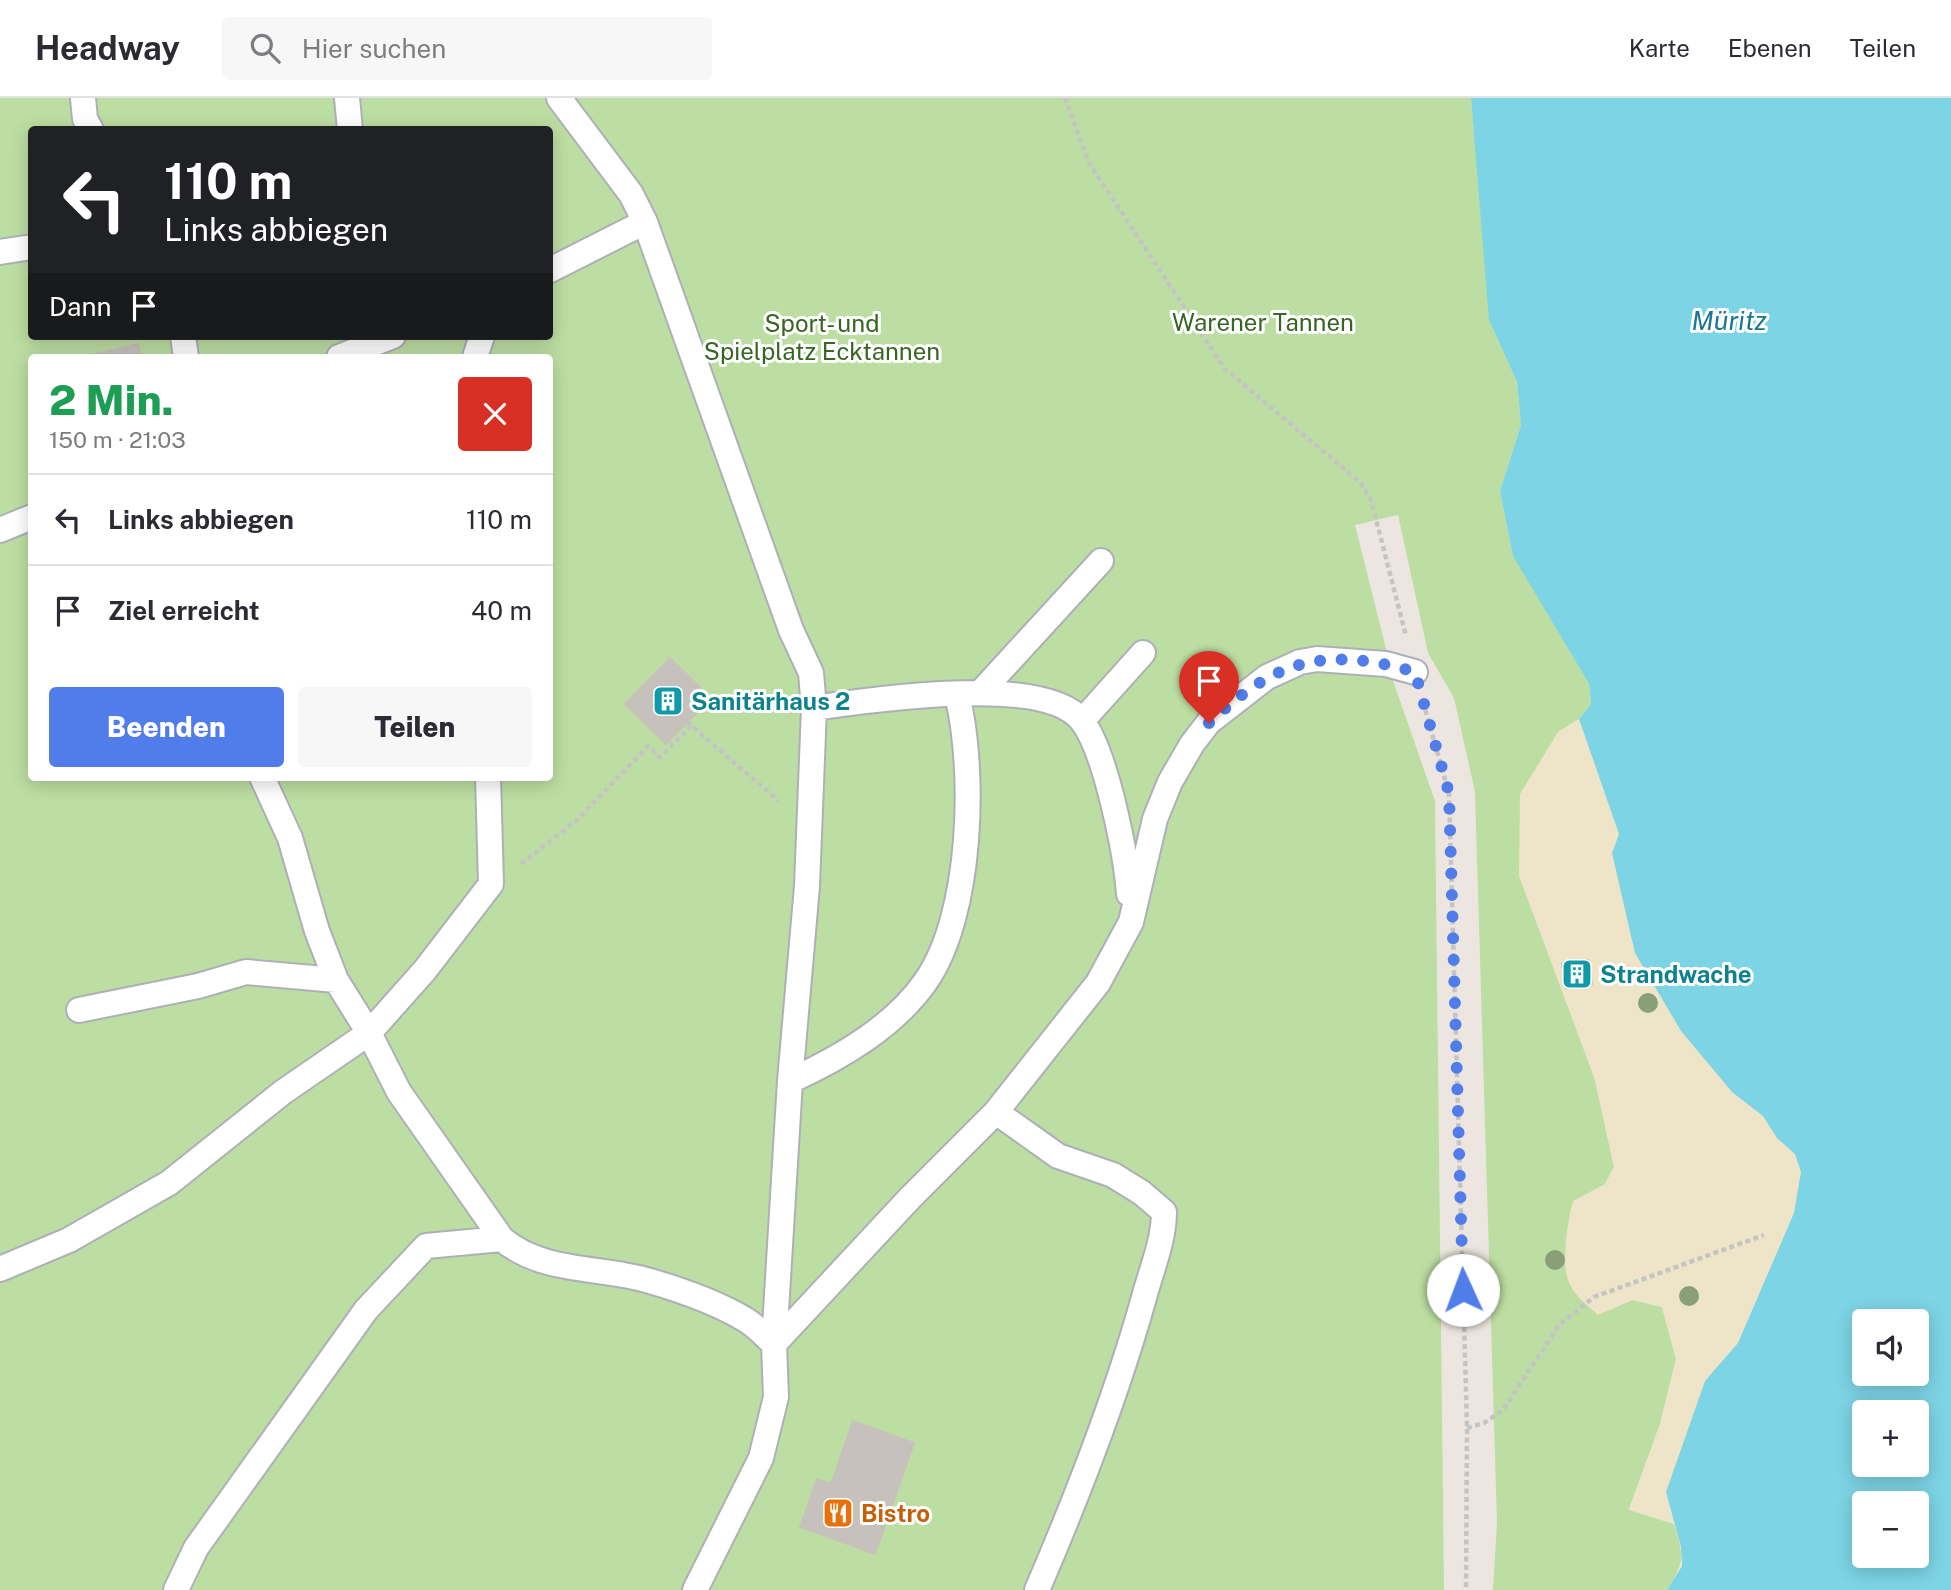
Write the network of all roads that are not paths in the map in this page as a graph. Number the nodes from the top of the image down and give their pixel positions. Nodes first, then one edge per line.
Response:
1 (83, 98) edge
2 (347, 98) edge
3 (559, 98) edge
4 (89, 126) edge
5 (349, 126) edge
6 (645, 222) junction
7 (28, 248) edge
8 (0, 252) edge
9 (553, 268) edge
10 (390, 342) edge
11 (349, 354) edge
12 (28, 519) edge
13 (0, 530) edge
14 (1101, 561) dead end
15 (1143, 653) dead end
16 (1415, 672) road end
17 (968, 694) junction
18 (814, 708) junction
19 (1082, 721) junction
20 (264, 781) edge
21 (488, 781) edge
22 (1131, 922) junction
23 (336, 980) junction
24 (79, 1010) dead end
25 (369, 1033) junction
26 (790, 1081) junction
27 (996, 1112) junction
28 (502, 1239) junction
29 (0, 1269) edge
30 (774, 1345) junction
31 (176, 1590) edge
32 (695, 1590) edge
33 (1037, 1590) edge

1 - 4 street
2 - 5 street
3 - 6 street
6 - 9 street
6 - 18 street
7 - 8 street
10 - 11 street
12 - 13 street
14 - 17 street
15 - 19 street
16 - 22 street
17 - 18 street
17 - 19 street
17 - 26 street
18 - 26 street
19 - 22 street
20 - 23 street
21 - 25 street
22 - 27 street
23 - 24 street
23 - 25 street
25 - 28 street
25 - 29 street
26 - 30 street
27 - 30 street
27 - 33 street
28 - 30 street
28 - 31 street
30 - 32 street

